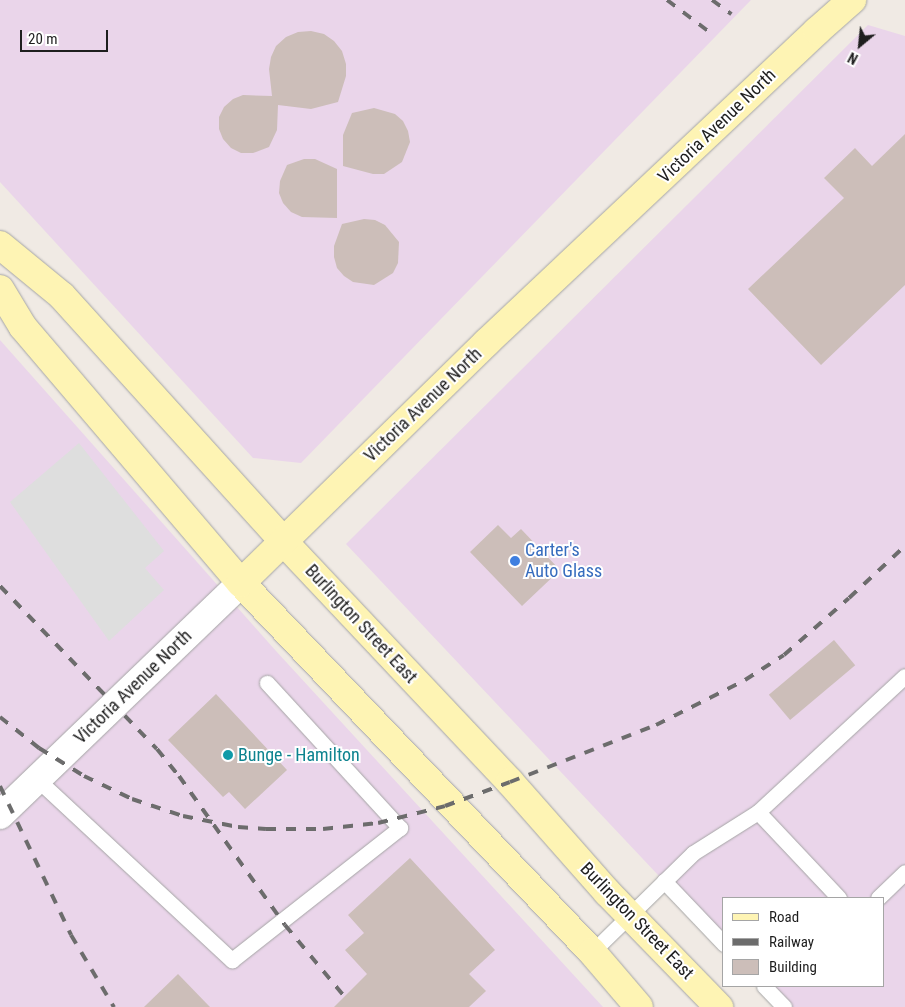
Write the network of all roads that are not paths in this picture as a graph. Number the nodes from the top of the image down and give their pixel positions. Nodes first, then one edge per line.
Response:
1 (852, 0) edge
2 (0, 244) edge
3 (0, 289) edge
4 (283, 541) junction
5 (241, 583) junction
6 (905, 676) edge
7 (267, 683) dead end
8 (38, 780) junction
9 (758, 812) junction
10 (0, 815) edge
11 (905, 872) edge
12 (664, 881) junction
13 (838, 897) edge
14 (879, 897) edge
15 (629, 914) junction
16 (722, 942) edge
17 (592, 952) junction
18 (765, 987) edge
19 (639, 1007) edge
20 (719, 1007) edge
21 (784, 1007) edge

1 - 4 main road, Victoria Avenue North
2 - 4 main road, Burlington Street East
3 - 5 main road
4 - 5 main road, Victoria Avenue North
4 - 15 main road, Burlington Street East
5 - 8 street, Victoria Avenue North
5 - 17 main road
6 - 9 lane
7 - 8 lane
8 - 10 street, Victoria Avenue North
9 - 12 lane
9 - 13 lane
11 - 14 lane
12 - 15 lane
12 - 16 lane
15 - 17 lane
15 - 20 main road, Burlington Street East
17 - 19 main road
18 - 21 lane

